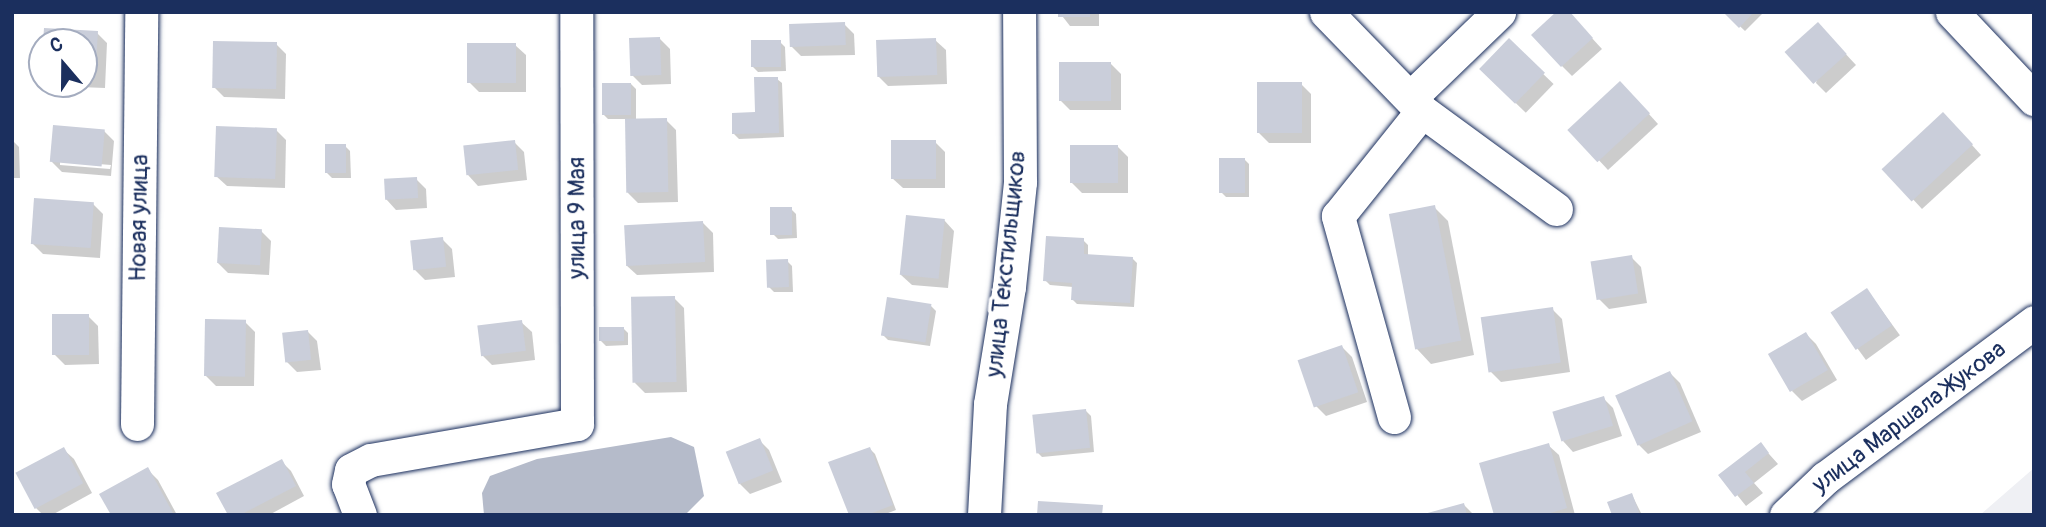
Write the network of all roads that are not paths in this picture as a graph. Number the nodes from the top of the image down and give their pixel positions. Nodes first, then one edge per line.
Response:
1 (141, 12) edge
2 (576, 12) edge
3 (1019, 12) edge
4 (1326, 12) edge
5 (1499, 12) edge
6 (1952, 12) edge
7 (2034, 99) edge
8 (1416, 104) junction
9 (1556, 209) dead end
10 (2034, 322) edge
11 (1394, 417) dead end
12 (137, 424) dead end
13 (360, 515) edge
14 (984, 515) edge
15 (1786, 515) edge

1 - 12 street, Новая улица
2 - 13 street, улица 9 Мая
3 - 14 street, улица Текстильщиков
4 - 8 street
5 - 8 street
6 - 7 street
8 - 9 street
8 - 11 street
10 - 15 street, улица Маршала Жукова

